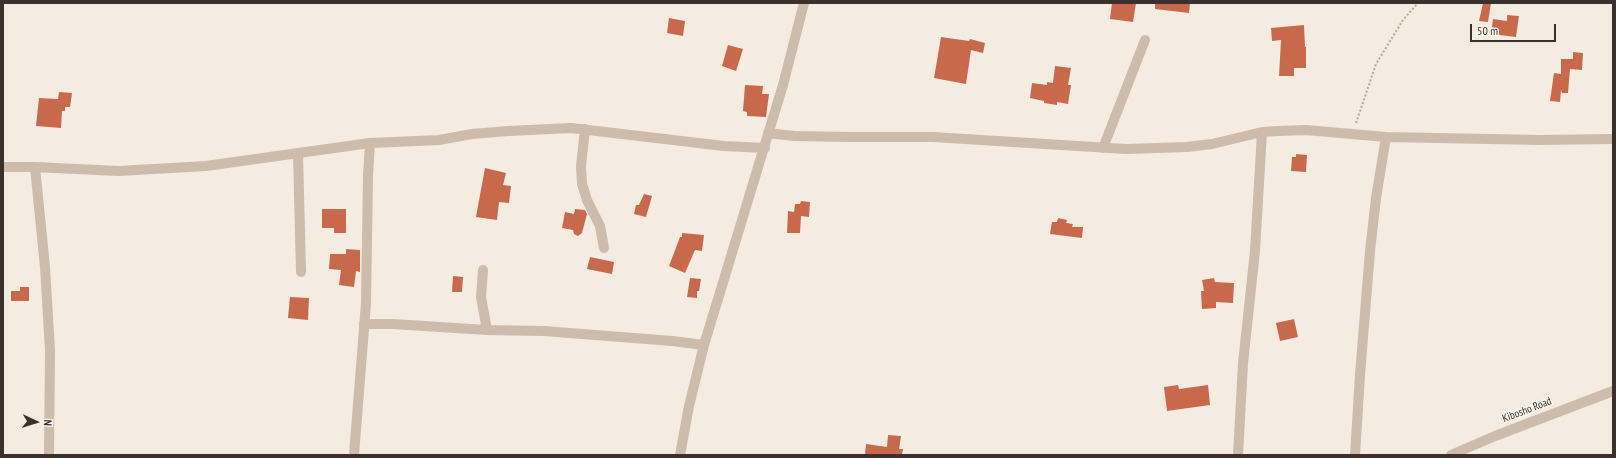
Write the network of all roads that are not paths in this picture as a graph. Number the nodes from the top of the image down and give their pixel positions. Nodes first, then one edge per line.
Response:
1 (804, 3) edge
2 (1145, 40) dead end
3 (585, 129) junction
4 (1262, 132) junction
5 (768, 133) junction
6 (1386, 137) junction
7 (1613, 139) edge
8 (370, 143) junction
9 (765, 148) junction
10 (1103, 148) junction
11 (298, 152) junction
12 (3, 167) edge
13 (35, 167) junction
14 (604, 248) dead end
15 (483, 270) dead end
16 (301, 272) dead end
17 (364, 324) junction
18 (487, 330) junction
19 (704, 345) junction
20 (1613, 391) edge
21 (49, 455) edge
22 (354, 455) edge
23 (680, 455) edge
24 (1238, 455) edge
25 (1355, 455) edge
26 (1451, 455) edge

1 - 5 street
2 - 10 street
3 - 8 street
3 - 9 street
3 - 14 street
4 - 6 street
4 - 10 street
4 - 24 street
5 - 9 street
5 - 10 street
6 - 7 street
6 - 25 street
8 - 11 street
8 - 17 street
9 - 19 street
11 - 13 street
11 - 16 street
12 - 13 street
13 - 21 street
15 - 18 street
17 - 18 street
17 - 22 street
18 - 19 street
19 - 23 street
20 - 26 street, Kibosho Road

